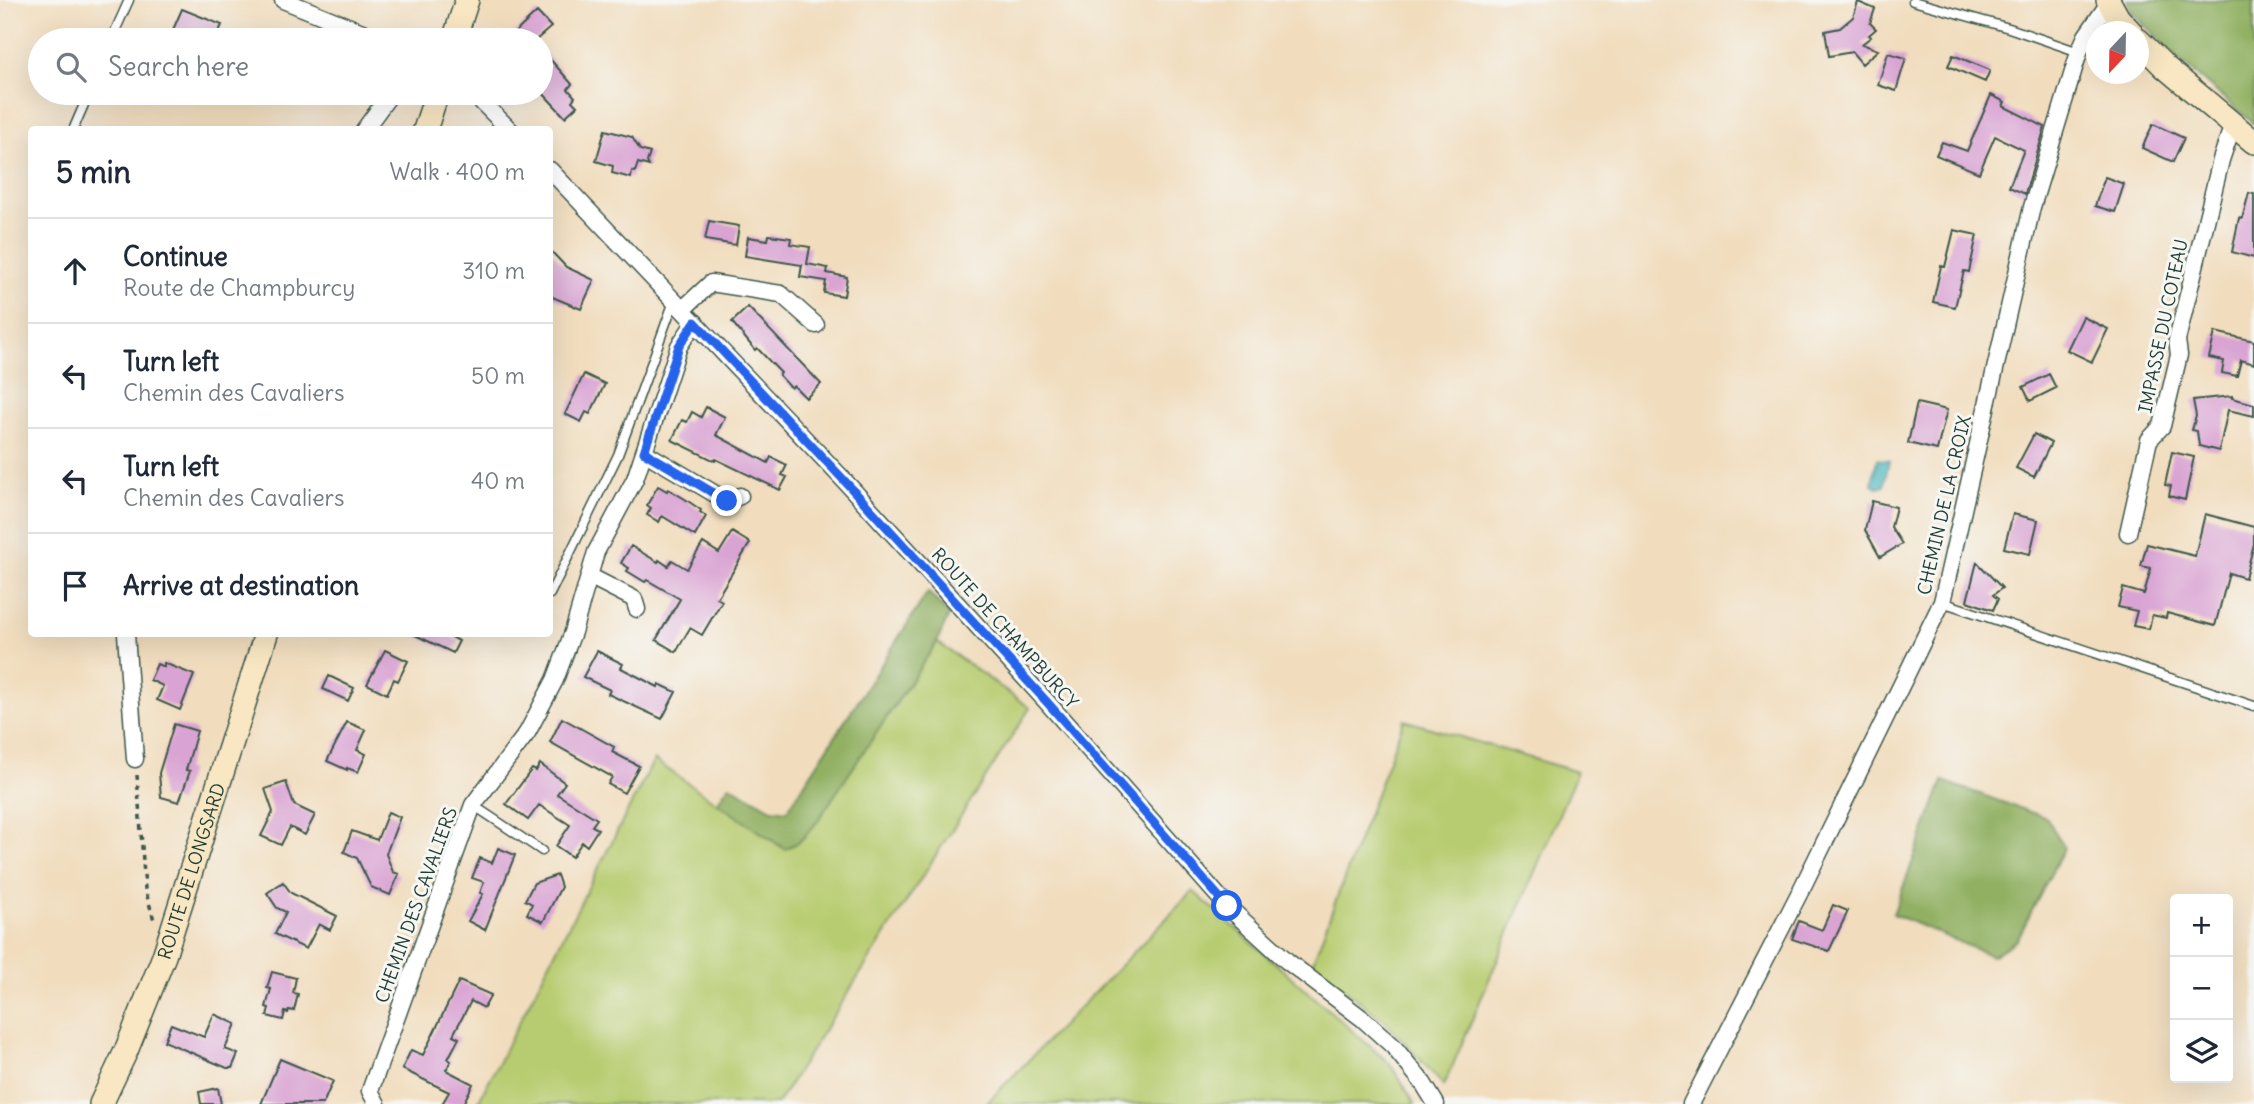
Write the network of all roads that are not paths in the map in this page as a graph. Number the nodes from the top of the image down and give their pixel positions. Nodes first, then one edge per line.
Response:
1 (129, 0) edge
2 (283, 0) edge
3 (467, 0) edge
4 (1913, 1) edge
5 (2108, 1) edge
6 (2123, 21) edge
7 (116, 28) edge
8 (352, 28) edge
9 (458, 28) edge
10 (2149, 51) edge
11 (2079, 52) junction
12 (84, 105) edge
13 (382, 105) edge
14 (433, 105) edge
15 (485, 105) edge
16 (2233, 124) junction
17 (75, 126) edge
18 (367, 126) edge
19 (426, 126) edge
20 (506, 126) edge
21 (2254, 142) edge
22 (553, 173) edge
23 (679, 304) junction
24 (695, 322) junction
25 (816, 325) dead end
26 (644, 452) junction
27 (740, 496) dead end
28 (2128, 533) dead end
29 (589, 576) junction
30 (553, 588) edge
31 (1942, 602) junction
32 (637, 609) dead end
33 (125, 637) edge
34 (265, 637) edge
35 (2254, 706) edge
36 (135, 759) road end
37 (473, 805) junction
38 (542, 851) dead end
39 (100, 1104) edge
40 (377, 1104) edge
41 (1436, 1104) edge
42 (1691, 1104) edge

1 - 7 lane
2 - 8 street
3 - 9 main road
4 - 11 lane
5 - 6 main road
5 - 11 street, CHEMIN DE LA CROIX
10 - 16 main road
11 - 31 street, CHEMIN DE LA CROIX
12 - 17 lane
13 - 18 street
14 - 19 main road
15 - 20 street
16 - 21 main road
16 - 28 street, IMPASSE DU COTEAU
22 - 23 street, ROUTE DE CHAMPBURCY
23 - 24 street, ROUTE DE CHAMPBURCY
23 - 25 street
23 - 30 lane
24 - 26 street, CHEMIN DES CAVALIERS
24 - 41 street, ROUTE DE CHAMPBURCY
26 - 27 street
26 - 29 street, CHEMIN DES CAVALIERS
29 - 32 street
29 - 37 street, CHEMIN DES CAVALIERS
31 - 35 lane
31 - 42 street, CHEMIN DE LA CROIX
33 - 36 street
34 - 39 main road, ROUTE DE LONGSARD
37 - 38 lane
37 - 40 street, CHEMIN DES CAVALIERS

